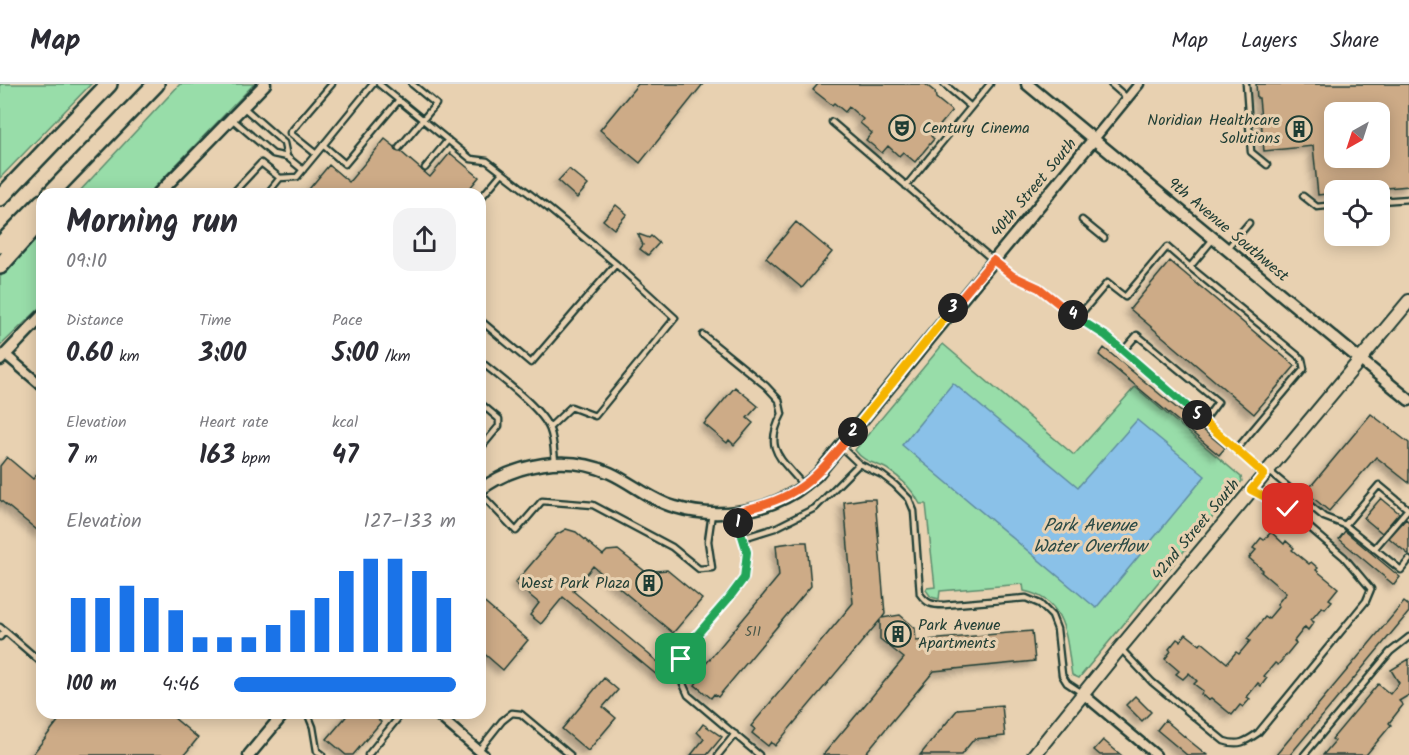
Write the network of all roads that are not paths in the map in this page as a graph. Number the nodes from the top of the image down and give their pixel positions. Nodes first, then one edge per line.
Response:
1 (109, 84) edge
2 (156, 84) edge
3 (265, 84) edge
4 (332, 84) edge
5 (373, 84) edge
6 (378, 84) edge
7 (412, 84) edge
8 (944, 84) edge
9 (990, 84) edge
10 (1027, 84) edge
11 (1111, 84) edge
12 (1139, 84) edge
13 (1246, 84) edge
14 (1127, 98) junction
15 (399, 100) junction
16 (243, 107) junction
17 (971, 107) junction
18 (126, 116) junction
19 (232, 119) junction
20 (423, 120) junction
21 (832, 122) dead end
22 (1094, 139) junction
23 (448, 140) junction
24 (323, 145) junction
25 (399, 148) dead end
26 (316, 154) junction
27 (287, 157) junction
28 (1267, 165) dead end
29 (425, 168) dead end
30 (303, 170) junction
31 (502, 173) junction
32 (280, 178) junction
33 (906, 186) junction
34 (56, 188) edge
35 (68, 188) edge
36 (167, 188) edge
37 (238, 188) edge
38 (272, 188) edge
39 (486, 192) edge
40 (1303, 196) dead end
41 (0, 198) edge
42 (1409, 199) edge
43 (1390, 200) edge
44 (1324, 206) edge
45 (36, 208) edge
46 (1082, 220) dead end
47 (1249, 223) dead end
48 (36, 226) edge
49 (1104, 238) dead end
50 (1214, 238) junction
51 (0, 245) edge
52 (1227, 249) junction
53 (993, 260) junction
54 (616, 264) junction
55 (0, 266) edge
56 (1190, 267) junction
57 (1409, 301) edge
58 (1077, 318) junction
59 (36, 322) edge
60 (486, 325) edge
61 (703, 335) dead end
62 (1123, 351) junction
63 (3, 357) edge
64 (1360, 359) junction
65 (486, 366) edge
66 (36, 382) edge
67 (1409, 400) edge
68 (486, 409) edge
69 (1204, 421) junction
70 (550, 427) junction
71 (486, 442) edge
72 (841, 447) junction
73 (1236, 450) junction
74 (555, 463) junction
75 (859, 464) junction
76 (1266, 472) junction
77 (804, 485) junction
78 (486, 486) edge
79 (1251, 490) junction
80 (486, 498) edge
81 (1408, 509) edge
82 (735, 512) junction
83 (712, 513) junction
84 (1345, 525) junction
85 (743, 538) junction
86 (1374, 549) junction
87 (1409, 560) edge
88 (0, 627) edge
89 (5, 631) junction
90 (0, 637) edge
91 (1409, 637) edge
92 (1120, 648) junction
93 (36, 658) edge
94 (1083, 694) junction
95 (279, 719) edge
96 (310, 719) edge
97 (397, 719) edge
98 (441, 719) edge
99 (735, 734) junction
100 (481, 753) edge
101 (249, 755) edge
102 (322, 755) edge
103 (368, 755) edge
104 (570, 755) edge
105 (718, 755) edge
106 (759, 755) edge
107 (1034, 755) edge
108 (1156, 755) edge
109 (1304, 755) edge

1 - 41 highway
2 - 18 highway
3 - 16 street
4 - 26 lane
5 - 24 lane
6 - 15 lane
7 - 20 lane
8 - 17 lane
9 - 17 lane
10 - 22 street, 9th Avenue Southwest
11 - 14 lane
12 - 14 street, 40th Street South
13 - 28 lane
14 - 22 street, 40th Street South
15 - 20 lane
15 - 24 lane
16 - 19 street
16 - 27 lane
17 - 33 lane
18 - 34 highway
18 - 35 highway
19 - 27 lane
19 - 36 street
20 - 23 lane
20 - 25 lane
21 - 33 lane
22 - 50 street, 9th Avenue Southwest
22 - 53 street, 40th Street South
23 - 29 lane
23 - 31 lane
24 - 26 lane
26 - 30 lane
27 - 30 lane
30 - 32 lane
31 - 39 lane
31 - 54 lane
32 - 37 lane
32 - 38 lane
33 - 53 lane
40 - 44 lane
42 - 43 lane
45 - 51 highway
46 - 49 lane
47 - 52 lane
48 - 55 highway
50 - 52 street, 9th Avenue Southwest
50 - 56 lane
52 - 64 street, 9th Avenue Southwest
53 - 58 lane
53 - 72 street, 40th Street South
54 - 60 lane
54 - 70 lane
56 - 58 lane
56 - 73 lane
57 - 64 main road, 42nd Street South
58 - 62 lane
59 - 63 street
61 - 77 lane
62 - 69 lane
62 - 69 lane
63 - 66 street
64 - 67 street, 9th Avenue Southwest
64 - 76 main road, 42nd Street South
65 - 70 lane
68 - 71 lane
69 - 73 lane
70 - 74 lane
72 - 75 lane
72 - 77 street, 40th Street South
73 - 76 lane
74 - 78 street, 40th Street South
74 - 83 street, 40th Street South
75 - 85 lane
75 - 94 lane
76 - 79 main road, 42nd Street South
76 - 84 lane
77 - 82 street, 40th Street South
79 - 92 main road, 42nd Street South
79 - 92 lane
80 - 83 lane
81 - 84 lane
81 - 86 lane
82 - 83 street, 40th Street South
82 - 85 lane
84 - 86 lane
85 - 99 lane
86 - 87 lane
88 - 89 lane
89 - 90 lane
89 - 93 lane
91 - 109 lane
92 - 94 main road, 42nd Street South
94 - 107 main road, 42nd Street South
94 - 108 street
95 - 101 street
96 - 102 lane
97 - 103 lane
98 - 100 street
99 - 105 lane
99 - 106 lane
100 - 104 lane

